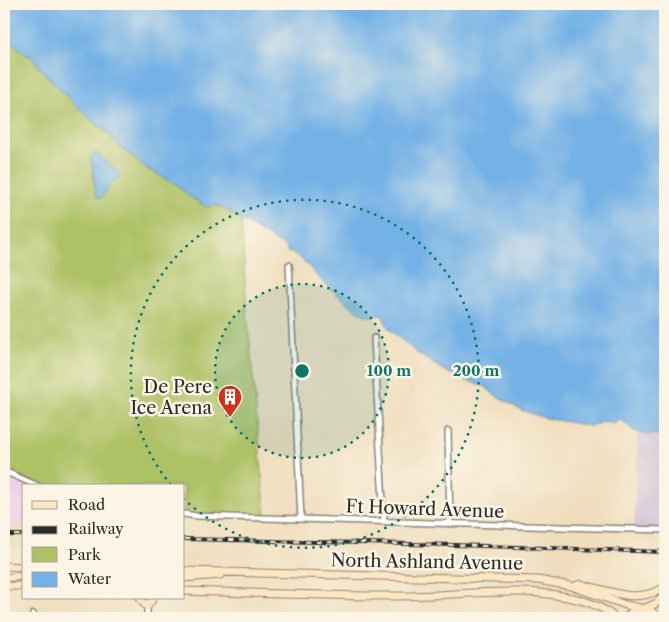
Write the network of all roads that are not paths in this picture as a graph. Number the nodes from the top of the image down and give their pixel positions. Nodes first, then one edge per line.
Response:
1 (289, 265) dead end
2 (374, 338) dead end
3 (448, 431) dead end
4 (4, 471) edge
5 (33, 484) edge
6 (185, 514) edge
7 (301, 519) junction
8 (384, 522) junction
9 (450, 524) junction
10 (665, 530) edge
11 (22, 563) edge
12 (6, 566) edge
13 (22, 567) edge
14 (185, 571) edge
15 (235, 572) junction
16 (22, 576) edge
17 (4, 578) edge
18 (185, 578) edge
19 (4, 586) edge
20 (22, 586) edge
21 (572, 586) junction
22 (665, 587) edge
23 (4, 590) edge
24 (22, 591) edge
25 (185, 591) edge
26 (665, 595) edge
27 (144, 601) edge
28 (642, 608) junction
29 (147, 618) edge
30 (615, 618) edge
31 (626, 618) edge
32 (659, 618) edge

1 - 7 street
2 - 8 street
3 - 9 street
4 - 5 street
6 - 7 street, Ft Howard Avenue
7 - 8 street, Ft Howard Avenue
8 - 9 street, Ft Howard Avenue
9 - 10 street, Ft Howard Avenue
11 - 12 main road
12 - 13 main road
14 - 15 main road, North Ashland Avenue
15 - 18 main road
15 - 21 main road, North Ashland Avenue
16 - 17 main road
19 - 20 main road
21 - 22 main road, North Ashland Avenue
21 - 28 main road
23 - 24 main road
25 - 30 main road, North Ashland Avenue
26 - 28 main road
27 - 29 street
28 - 31 main road
28 - 32 main road

